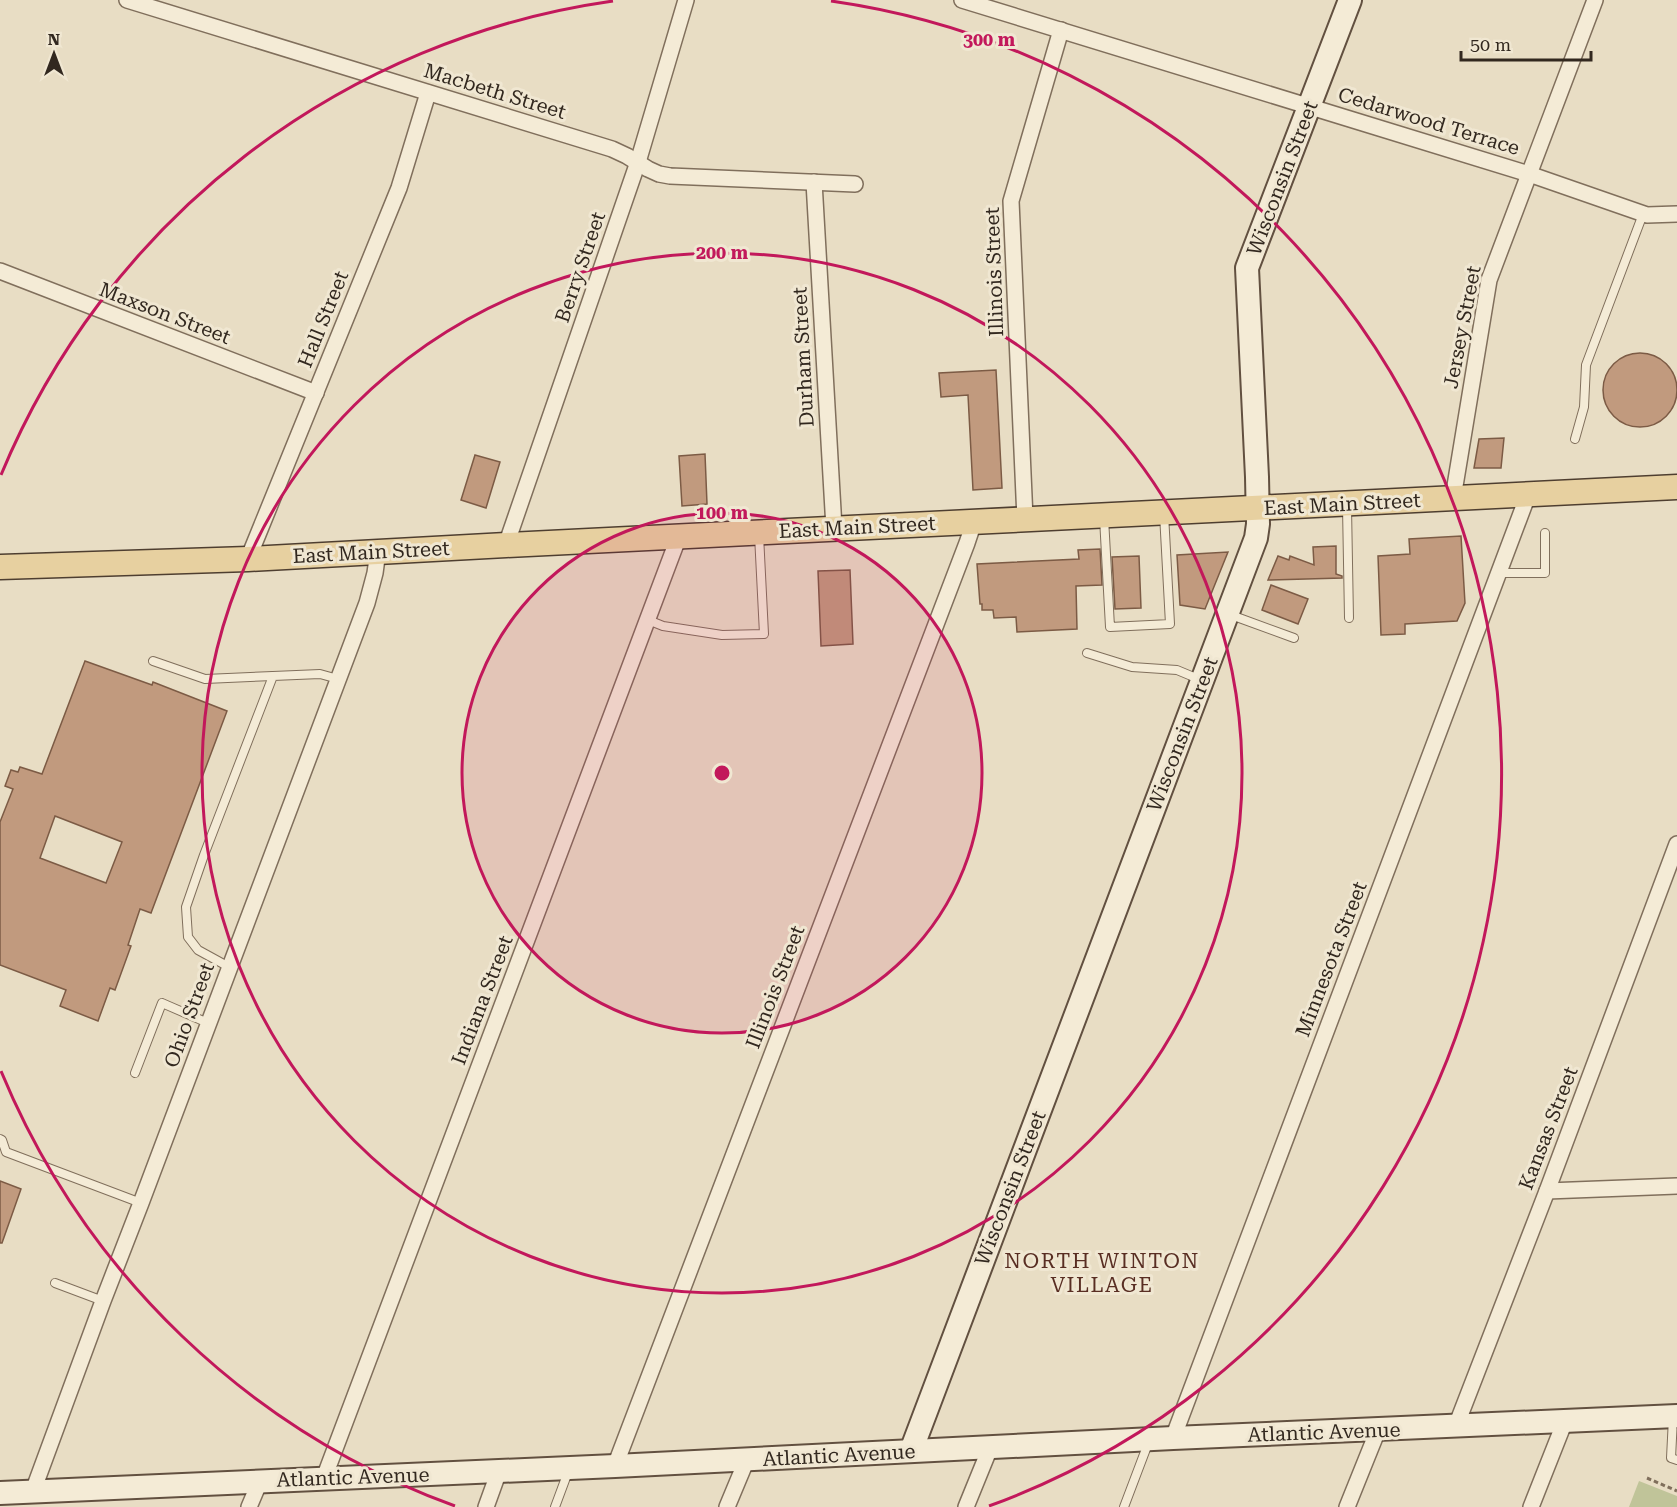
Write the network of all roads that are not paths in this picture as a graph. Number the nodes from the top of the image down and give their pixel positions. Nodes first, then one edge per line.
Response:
1 (127, 0) edge
2 (686, 0) edge
3 (962, 0) edge
4 (1350, 0) edge
5 (1595, 0) edge
6 (1061, 30) junction
7 (428, 93) junction
8 (1310, 107) junction
9 (638, 162) junction
10 (1529, 174) junction
11 (814, 182) junction
12 (855, 184) dead end
13 (1643, 214) junction
14 (1677, 214) edge
15 (0, 271) edge
16 (315, 393) junction
17 (1575, 438) dead end
18 (1677, 487) edge
19 (1528, 495) junction
20 (1453, 498) junction
21 (1347, 503) junction
22 (1258, 508) junction
23 (1164, 513) junction
24 (1104, 515) junction
25 (1025, 519) junction
26 (974, 522) junction
27 (834, 528) junction
28 (759, 532) junction
29 (1545, 533) dead end
30 (679, 536) junction
31 (506, 544) junction
32 (378, 551) junction
33 (248, 559) junction
34 (0, 567) edge
35 (1499, 573) junction
36 (1227, 613) junction
37 (1349, 618) dead end
38 (648, 620) junction
39 (1294, 638) dead end
40 (1087, 653) dead end
41 (153, 661) dead end
42 (273, 676) junction
43 (338, 679) junction
44 (1202, 680) junction
45 (1677, 844) edge
46 (229, 968) junction
47 (208, 1023) junction
48 (135, 1074) dead end
49 (0, 1139) edge
50 (1677, 1186) edge
51 (1547, 1191) junction
52 (141, 1203) junction
53 (55, 1283) dead end
54 (103, 1300) junction
55 (1675, 1416) edge
56 (1565, 1421) junction
57 (1456, 1426) junction
58 (1378, 1430) junction
59 (1173, 1438) junction
60 (1149, 1440) junction
61 (990, 1448) junction
62 (911, 1451) junction
63 (747, 1459) junction
64 (1677, 1460) edge
65 (615, 1466) junction
66 (570, 1468) junction
67 (499, 1471) junction
68 (324, 1478) junction
69 (260, 1481) junction
70 (33, 1491) junction
71 (0, 1493) edge
72 (249, 1507) edge
73 (486, 1507) edge
74 (555, 1507) edge
75 (727, 1507) edge
76 (966, 1507) edge
77 (1124, 1507) edge
78 (1347, 1507) edge
79 (1531, 1507) edge

1 - 7 street, Macbeth Street
2 - 9 street, Berry Street
3 - 6 street, Cedarwood Terrace
4 - 8 main road, Wisconsin Street
5 - 10 street, Jersey Street
6 - 8 street, Cedarwood Terrace
6 - 25 street, Illinois Street
7 - 9 street, Macbeth Street
7 - 16 street, Hall Street
8 - 10 street, Cedarwood Terrace
8 - 22 main road, Wisconsin Street
9 - 11 street, Macbeth Street
9 - 31 street, Berry Street
10 - 13 street, Cedarwood Terrace
10 - 20 street, Jersey Street
11 - 12 street, Macbeth Street
11 - 27 street, Durham Street
13 - 14 street, Cedarwood Terrace
13 - 17 lane
15 - 16 street, Maxson Street
16 - 33 street, Hall Street
18 - 19 main road, East Main Street
19 - 20 main road, East Main Street
19 - 35 street, Minnesota Street
20 - 21 main road, East Main Street
21 - 22 main road, East Main Street
21 - 37 lane
22 - 23 main road, East Main Street
22 - 36 main road, Wisconsin Street
23 - 24 main road, East Main Street
23 - 24 lane
24 - 25 main road, East Main Street
25 - 26 main road, East Main Street
26 - 27 main road, East Main Street
26 - 65 street, Illinois Street
27 - 28 main road, East Main Street
28 - 30 main road, East Main Street
28 - 38 lane
29 - 35 lane
30 - 31 main road, East Main Street
30 - 38 street, Indiana Street
31 - 32 main road, East Main Street
32 - 33 main road, East Main Street
32 - 43 street, Ohio Street
33 - 34 main road, East Main Street
35 - 59 street, Minnesota Street
36 - 39 lane
36 - 44 main road, Wisconsin Street
38 - 68 street, Indiana Street
40 - 44 lane
41 - 42 lane
42 - 43 lane
42 - 46 lane
43 - 46 street, Ohio Street
44 - 62 main road, Wisconsin Street
45 - 51 street, Kansas Street
46 - 47 street, Ohio Street
47 - 48 lane
47 - 52 street, Ohio Street
49 - 52 lane
50 - 51 street
51 - 57 street, Kansas Street
52 - 54 street, Ohio Street
53 - 54 lane
54 - 70 street, Ohio Street
55 - 56 main road, Atlantic Avenue
55 - 64 lane
56 - 57 main road, Atlantic Avenue
56 - 79 street
57 - 58 main road, Atlantic Avenue
58 - 59 main road, Atlantic Avenue
58 - 78 street
59 - 60 main road, Atlantic Avenue
60 - 61 main road, Atlantic Avenue
60 - 77 lane
61 - 62 main road, Atlantic Avenue
61 - 76 street
62 - 63 main road, Atlantic Avenue
63 - 65 main road, Atlantic Avenue
63 - 75 street
65 - 66 main road, Atlantic Avenue
66 - 67 main road, Atlantic Avenue
66 - 74 lane
67 - 68 main road, Atlantic Avenue
67 - 73 street
68 - 69 main road, Atlantic Avenue
69 - 70 main road, Atlantic Avenue
69 - 72 street
70 - 71 main road, Atlantic Avenue

